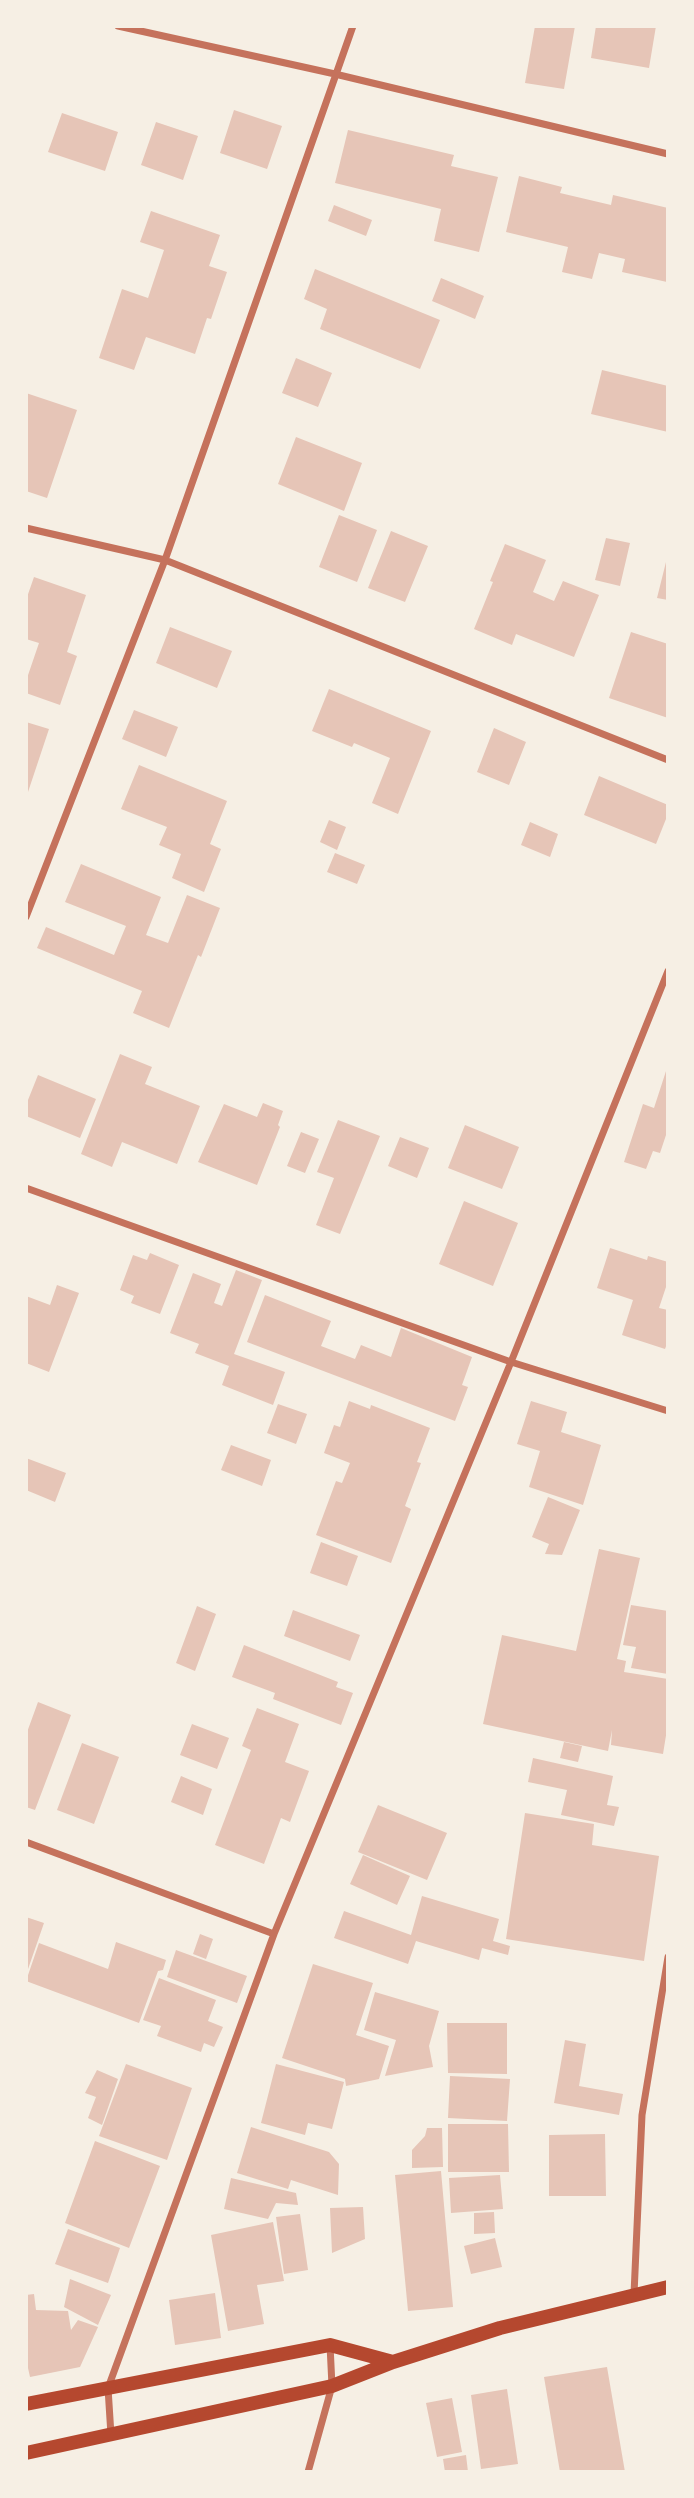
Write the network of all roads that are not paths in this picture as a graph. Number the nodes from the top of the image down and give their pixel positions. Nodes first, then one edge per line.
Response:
1 (118, 26) edge
2 (353, 26) edge
3 (335, 74) junction
4 (668, 154) edge
5 (26, 528) edge
6 (165, 560) junction
7 (668, 760) edge
8 (26, 917) edge
9 (668, 971) edge
10 (26, 1188) edge
11 (511, 1362) junction
12 (668, 1411) edge
13 (26, 1842) edge
14 (274, 1934) junction
15 (668, 1957) edge
16 (668, 2287) edge
17 (634, 2295) junction
18 (330, 2345) junction
19 (393, 2362) junction
20 (332, 2386) junction
21 (108, 2388) junction
22 (26, 2403) edge
23 (111, 2435) junction
24 (26, 2453) edge
25 (308, 2472) edge

1 - 3 street
2 - 3 street
3 - 4 street
3 - 6 street
5 - 6 street
6 - 7 street
6 - 8 street
9 - 11 street
10 - 11 street
11 - 12 street
11 - 14 street
13 - 14 street
14 - 21 street
15 - 17 street
16 - 17 main road
17 - 19 main road
18 - 19 main road
18 - 20 street
18 - 21 main road
19 - 20 main road
20 - 23 main road
20 - 25 street
21 - 22 main road
21 - 23 street
23 - 24 main road

